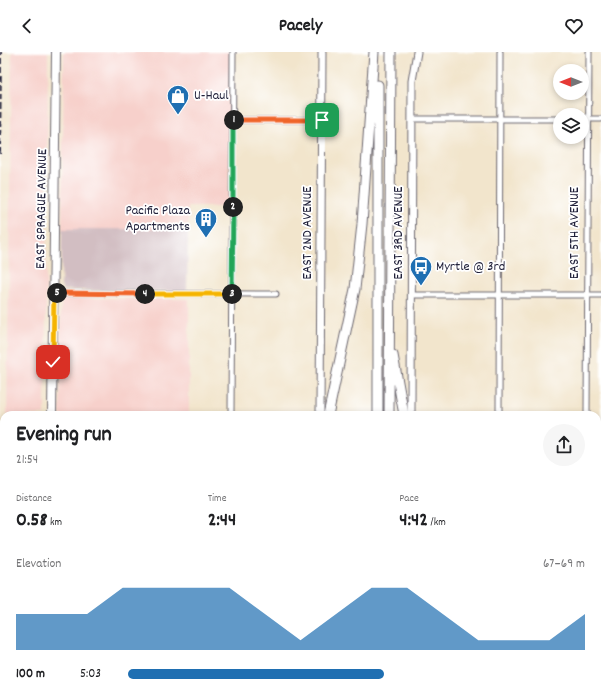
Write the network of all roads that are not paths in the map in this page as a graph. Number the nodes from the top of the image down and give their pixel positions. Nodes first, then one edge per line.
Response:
1 (56, 52) edge
2 (233, 52) edge
3 (322, 52) edge
4 (374, 52) edge
5 (378, 52) edge
6 (391, 52) edge
7 (417, 52) edge
8 (500, 52) edge
9 (589, 52) edge
10 (589, 108) edge
11 (412, 119) junction
12 (500, 119) junction
13 (553, 119) edge
14 (589, 119) edge
15 (601, 119) edge
16 (233, 120) junction
17 (322, 120) junction
18 (589, 144) edge
19 (54, 293) junction
20 (232, 294) junction
21 (276, 294) dead end
22 (412, 295) junction
23 (500, 295) junction
24 (588, 295) junction
25 (601, 295) edge
26 (389, 334) junction
27 (52, 411) edge
28 (231, 411) edge
29 (320, 411) edge
30 (329, 411) edge
31 (378, 411) edge
32 (389, 411) edge
33 (403, 411) edge
34 (411, 411) edge
35 (499, 411) edge
36 (587, 411) edge

1 - 19 main road, EAST SPRAGUE AVENUE
2 - 16 street
3 - 17 street, EAST 2ND AVENUE
4 - 30 highway
5 - 31 highway
6 - 26 highway
7 - 11 street, EAST 3RD AVENUE
8 - 12 street
9 - 10 street, EAST 5TH AVENUE
11 - 12 street
11 - 22 street, EAST 3RD AVENUE
12 - 13 street
12 - 23 street
14 - 15 street
16 - 17 street
16 - 20 street
17 - 29 street, EAST 2ND AVENUE
18 - 24 street, EAST 5TH AVENUE
19 - 20 street
19 - 27 main road, EAST SPRAGUE AVENUE
20 - 21 street
20 - 28 street
22 - 23 street
22 - 34 street, EAST 3RD AVENUE
23 - 24 street
23 - 35 street
24 - 25 street
24 - 36 street, EAST 5TH AVENUE
26 - 32 highway
26 - 33 highway

